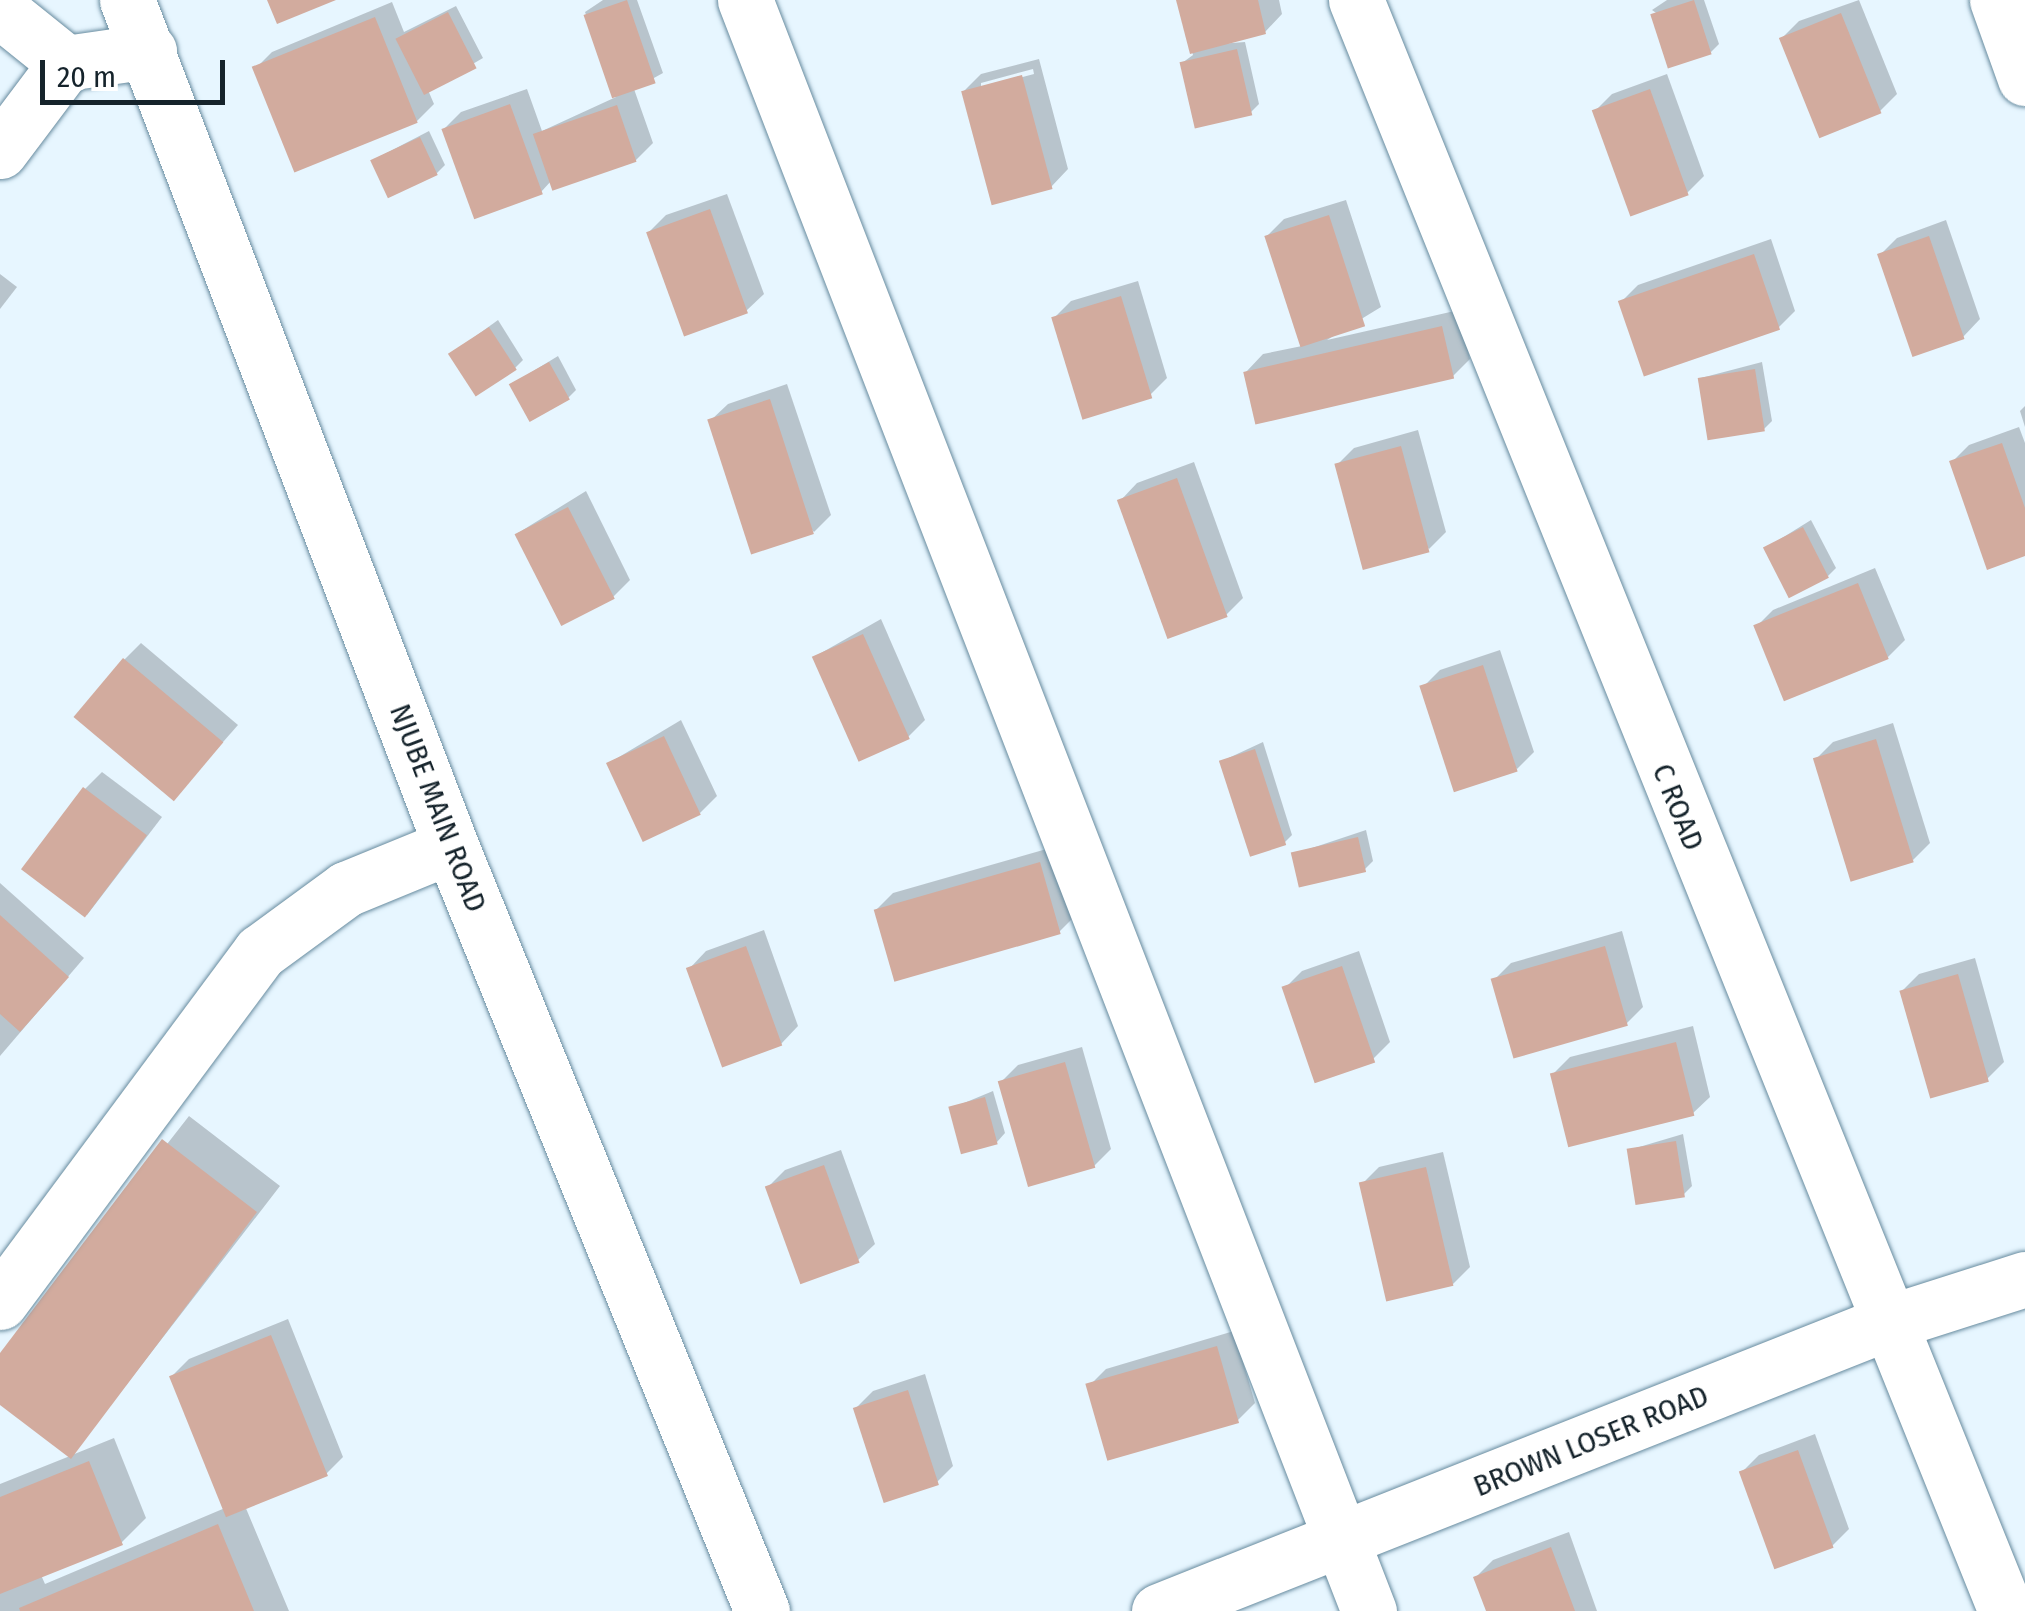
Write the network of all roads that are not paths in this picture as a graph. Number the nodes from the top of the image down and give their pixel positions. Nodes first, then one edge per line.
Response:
1 (127, 0) edge
2 (744, 0) edge
3 (1356, 0) edge
4 (1997, 0) edge
5 (0, 10) edge
6 (149, 52) junction
7 (66, 62) junction
8 (2025, 78) edge
9 (0, 152) edge
10 (451, 846) junction
11 (2025, 1279) edge
12 (0, 1302) edge
13 (1884, 1324) junction
14 (1342, 1540) junction
15 (762, 1611) edge
16 (1159, 1611) edge
17 (1369, 1611) edge
18 (2006, 1611) edge

1 - 6 street, NJUBE MAIN ROAD
2 - 14 street
3 - 13 street, C ROAD
4 - 8 street
5 - 7 street
6 - 7 street
6 - 10 street, NJUBE MAIN ROAD
7 - 9 street
10 - 12 street
10 - 15 street, NJUBE MAIN ROAD
11 - 13 street, BROWN LOSER ROAD
13 - 14 street, BROWN LOSER ROAD
13 - 18 street, C ROAD
14 - 16 street, BROWN LOSER ROAD
14 - 17 street

